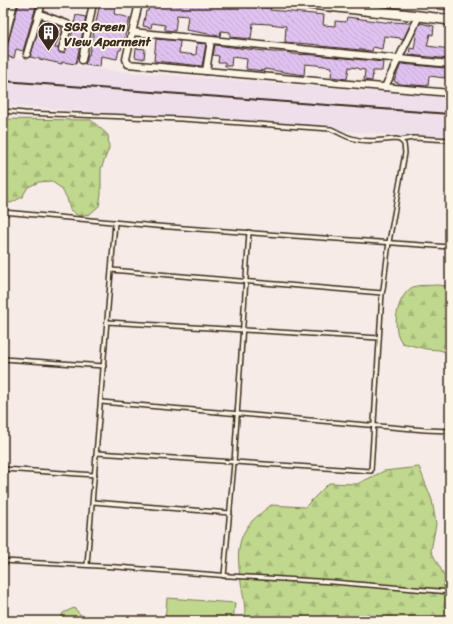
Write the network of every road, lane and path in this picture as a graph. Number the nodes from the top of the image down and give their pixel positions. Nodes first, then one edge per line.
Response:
1 (14, 3) edge
2 (42, 3) edge
3 (93, 3) edge
4 (139, 3) edge
5 (301, 3) edge
6 (40, 14) junction
7 (419, 16) junction
8 (450, 21) edge
9 (132, 32) junction
10 (211, 40) junction
11 (3, 46) edge
12 (62, 49) dead end
13 (27, 54) dead end
14 (399, 59) junction
15 (82, 60) dead end
16 (450, 64) edge
17 (206, 71) junction
18 (385, 87) junction
19 (450, 93) edge
20 (3, 111) edge
21 (400, 140) junction
22 (450, 140) edge
23 (3, 212) edge
24 (115, 222) junction
25 (249, 232) junction
26 (389, 242) junction
27 (450, 247) edge
28 (111, 270) junction
29 (246, 281) junction
30 (382, 293) junction
31 (107, 322) junction
32 (242, 331) junction
33 (379, 338) junction
34 (3, 359) edge
35 (104, 366) junction
36 (101, 402) junction
37 (237, 414) junction
38 (374, 425) junction
39 (450, 430) edge
40 (97, 453) junction
41 (234, 463) junction
42 (3, 469) edge
43 (95, 475) junction
44 (93, 502) junction
45 (230, 512) junction
46 (3, 561) edge
47 (87, 565) junction
48 (224, 576) junction
49 (450, 592) edge

1 - 11 street
2 - 6 street
3 - 15 street
4 - 9 street
5 - 7 main road
6 - 12 street
6 - 13 street
7 - 8 main road
7 - 14 street
9 - 10 street
9 - 17 street
10 - 14 street
10 - 17 street
14 - 16 street
14 - 18 street
17 - 18 street
18 - 19 street
20 - 21 lane
21 - 22 lane
21 - 26 lane
23 - 24 lane
24 - 25 lane
24 - 28 lane
25 - 26 lane
25 - 29 lane
26 - 27 lane
26 - 30 lane
28 - 29 lane
28 - 31 lane
29 - 30 lane
29 - 32 lane
30 - 33 lane
31 - 32 lane
31 - 35 lane
32 - 33 lane
32 - 37 lane
33 - 38 lane
34 - 35 lane
35 - 36 lane
36 - 37 lane
36 - 40 lane
37 - 38 lane
37 - 41 lane
38 - 39 lane
38 - 41 lane
40 - 41 lane
40 - 43 lane
41 - 45 lane
42 - 43 lane
43 - 44 lane
44 - 45 lane
44 - 47 lane
45 - 48 lane
46 - 47 lane
47 - 48 lane
48 - 49 lane

